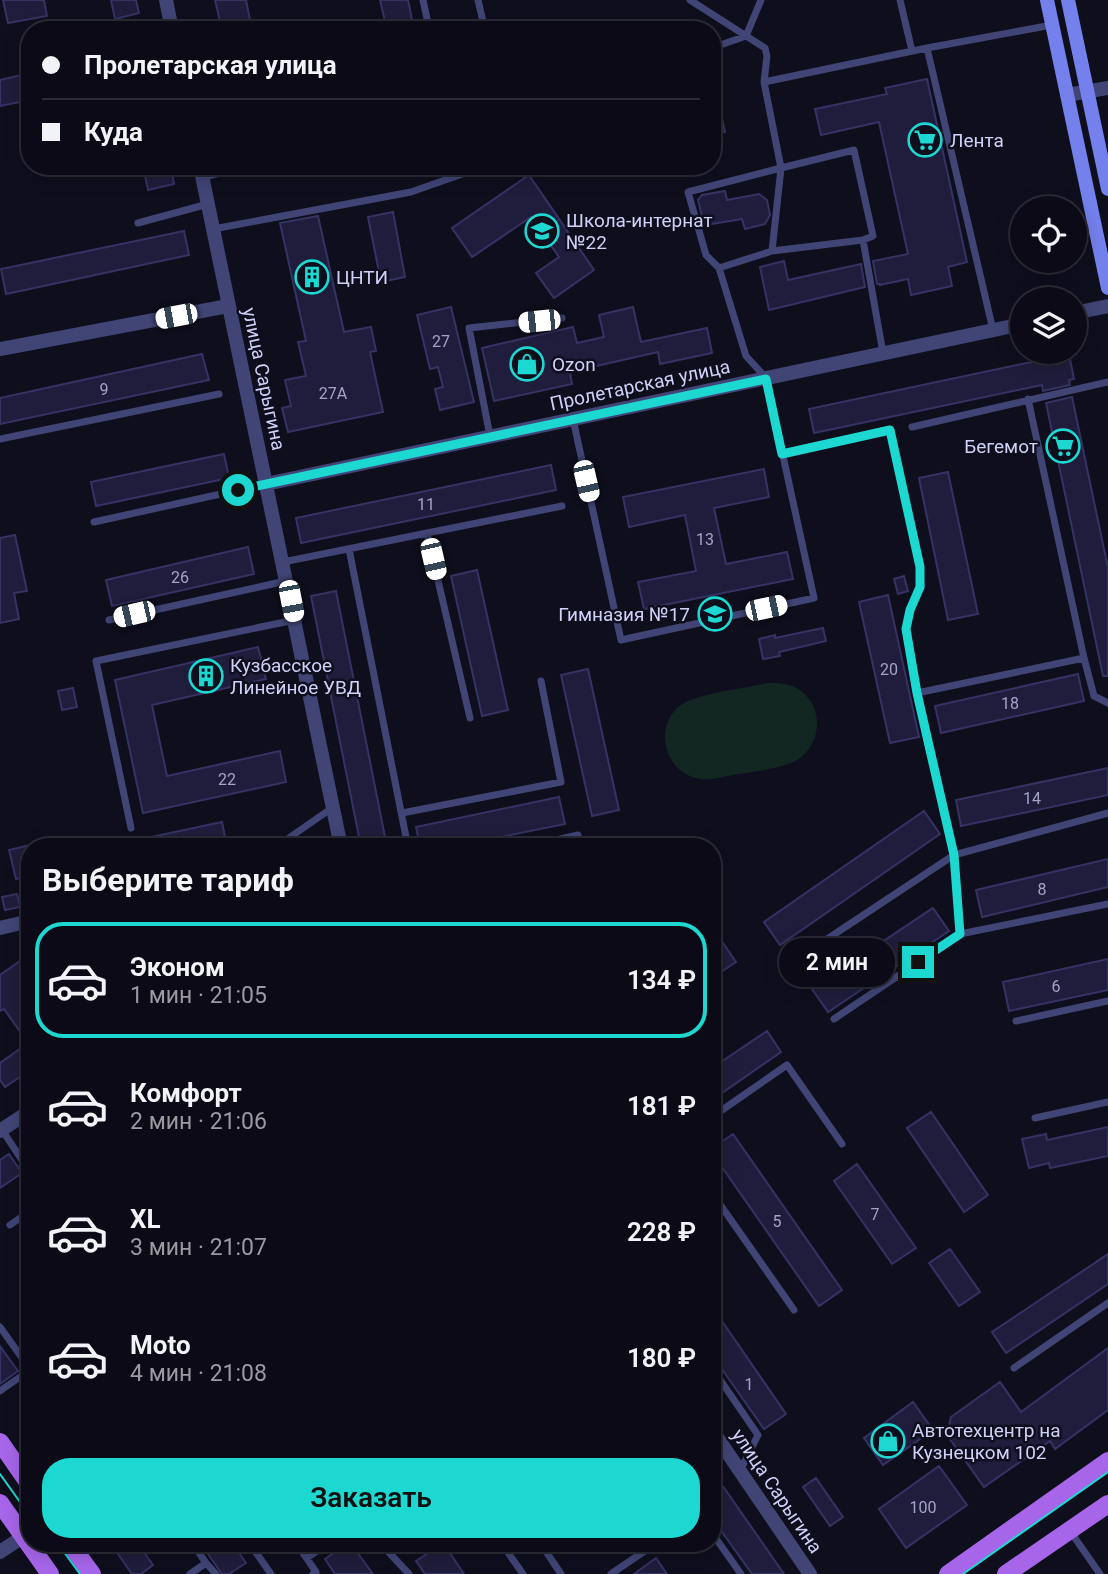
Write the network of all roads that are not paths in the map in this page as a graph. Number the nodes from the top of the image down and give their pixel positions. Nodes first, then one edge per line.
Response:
1 (166, 0) edge
2 (423, 0) edge
3 (478, 0) edge
4 (690, 0) edge
5 (761, 0) edge
6 (900, 0) edge
7 (1046, 0) edge
8 (1068, 0) edge
9 (170, 21) edge
10 (428, 21) edge
11 (483, 21) edge
12 (1052, 24) junction
13 (746, 36) junction
14 (721, 45) edge
15 (928, 48) junction
16 (912, 51) junction
17 (764, 82) junction
18 (1108, 88) edge
19 (1088, 91) junction
20 (1067, 95) junction
21 (781, 168) junction
22 (202, 175) edge
23 (459, 175) edge
24 (1108, 189) edge
25 (208, 204) junction
26 (138, 223) dead end
27 (212, 229) junction
28 (863, 240) junction
29 (772, 251) junction
30 (719, 268) junction
31 (1108, 288) edge
32 (228, 306) junction
33 (1108, 306) edge
34 (1087, 310) edge
35 (562, 318) dead end
36 (1010, 326) edge
37 (993, 330) junction
38 (0, 349) edge
39 (884, 354) junction
40 (766, 379) junction
41 (1108, 382) edge
42 (219, 394) dead end
43 (1028, 399) junction
44 (573, 419) junction
45 (912, 427) dead end
46 (490, 437) junction
47 (0, 439) edge
48 (782, 454) junction
49 (267, 484) junction
50 (562, 506) dead end
51 (94, 522) dead end
52 (428, 533) junction
53 (349, 549) junction
54 (283, 562) junction
55 (287, 581) junction
56 (108, 620) dead end
57 (295, 620) junction
58 (1084, 658) junction
59 (541, 681) dead end
60 (917, 693) junction
61 (1108, 703) edge
62 (470, 718) dead end
63 (333, 807) junction
64 (1108, 813) edge
65 (402, 814) junction
66 (131, 828) dead end
67 (578, 835) dead end
68 (289, 838) edge
69 (339, 838) edge
70 (406, 838) edge
71 (565, 838) edge
72 (954, 855) junction
73 (1108, 904) edge
74 (21, 923) edge
75 (0, 928) edge
76 (960, 934) junction
77 (797, 959) dead end
78 (1108, 1001) edge
79 (834, 1019) dead end
80 (1016, 1021) dead end
81 (1108, 1102) edge
82 (721, 1110) edge
83 (21, 1117) edge
84 (1035, 1118) dead end
85 (1, 1131) edge
86 (842, 1144) dead end
87 (21, 1159) edge
88 (721, 1206) edge
89 (21, 1217) edge
90 (10, 1225) dead end
91 (1108, 1303) edge
92 (794, 1310) dead end
93 (0, 1327) edge
94 (21, 1356) edge
95 (1014, 1368) dead end
96 (21, 1376) edge
97 (721, 1381) edge
98 (0, 1391) edge
99 (0, 1442) edge
100 (721, 1443) edge
101 (1108, 1461) edge
102 (740, 1471) junction
103 (21, 1472) edge
104 (0, 1503) edge
105 (1108, 1504) edge
106 (21, 1527) edge
107 (1070, 1530) junction
108 (21, 1538) edge
109 (721, 1546) edge
110 (0, 1552) edge
111 (37, 1552) edge
112 (77, 1552) edge
113 (198, 1552) edge
114 (256, 1552) edge
115 (303, 1552) edge
116 (316, 1552) edge
117 (388, 1552) edge
118 (508, 1552) edge
119 (546, 1552) edge
120 (643, 1552) edge
121 (307, 1558) junction
122 (206, 1563) junction
123 (50, 1574) edge
124 (92, 1574) edge
125 (190, 1574) edge
126 (216, 1574) edge
127 (271, 1574) edge
128 (313, 1574) edge
129 (409, 1574) edge
130 (523, 1574) edge
131 (561, 1574) edge
132 (611, 1574) edge
133 (741, 1574) edge
134 (810, 1574) edge
135 (948, 1574) edge
136 (1006, 1574) edge
137 (1100, 1574) edge

1 - 9 street
2 - 10 lane
3 - 11 lane
4 - 13 lane
5 - 13 lane
6 - 16 lane
7 - 12 main road
8 - 19 main road
12 - 15 lane
12 - 20 main road
13 - 14 lane
13 - 17 lane
15 - 16 lane
15 - 37 lane
16 - 17 lane
17 - 21 lane
18 - 19 street
19 - 20 street
19 - 24 main road
20 - 31 main road
21 - 28 lane
21 - 29 lane
21 - 30 lane
22 - 25 street, улица Сарыгина
23 - 27 lane
25 - 26 lane
25 - 27 street, улица Сарыгина
27 - 32 street, улица Сарыгина
28 - 29 lane
28 - 39 lane
29 - 30 lane
30 - 40 lane
32 - 38 street
32 - 49 street, улица Сарыгина
33 - 34 street
35 - 46 lane
36 - 37 street, Пролетарская улица
37 - 39 street, Пролетарская улица
39 - 40 street, Пролетарская улица
40 - 44 street, Пролетарская улица
40 - 48 lane
41 - 43 lane
42 - 47 lane
43 - 45 lane
43 - 58 lane
44 - 46 street, Пролетарская улица
44 - 48 lane
46 - 49 street, Пролетарская улица
48 - 60 lane
49 - 51 lane
49 - 54 street, улица Сарыгина
50 - 52 lane
52 - 53 lane
52 - 62 lane
53 - 54 lane
53 - 65 lane
54 - 55 street, улица Сарыгина
55 - 56 lane
55 - 57 street, улица Сарыгина
57 - 63 street, улица Сарыгина
57 - 66 lane
58 - 60 lane
58 - 61 lane
59 - 65 lane
60 - 72 lane
63 - 68 lane
63 - 69 street, улица Сарыгина
64 - 72 lane
65 - 70 lane
67 - 71 lane
72 - 76 lane
72 - 77 lane
73 - 76 lane
74 - 75 street
76 - 79 lane
78 - 80 lane
81 - 84 lane
82 - 86 lane
83 - 85 street
85 - 87 lane
88 - 92 lane
89 - 90 lane
91 - 95 lane
93 - 94 lane
96 - 98 lane
97 - 102 lane
99 - 103 main road
100 - 102 street, улица Сарыгина
101 - 135 main road
102 - 134 street, улица Сарыгина
104 - 106 main road
105 - 107 main road
107 - 136 main road
107 - 137 lane
108 - 110 street
109 - 133 lane
111 - 123 main road
112 - 124 main road
113 - 122 lane
114 - 127 lane
115 - 121 lane
116 - 121 lane
117 - 129 lane
118 - 130 lane
119 - 131 lane
120 - 132 lane
121 - 128 lane
122 - 125 lane
122 - 126 lane

